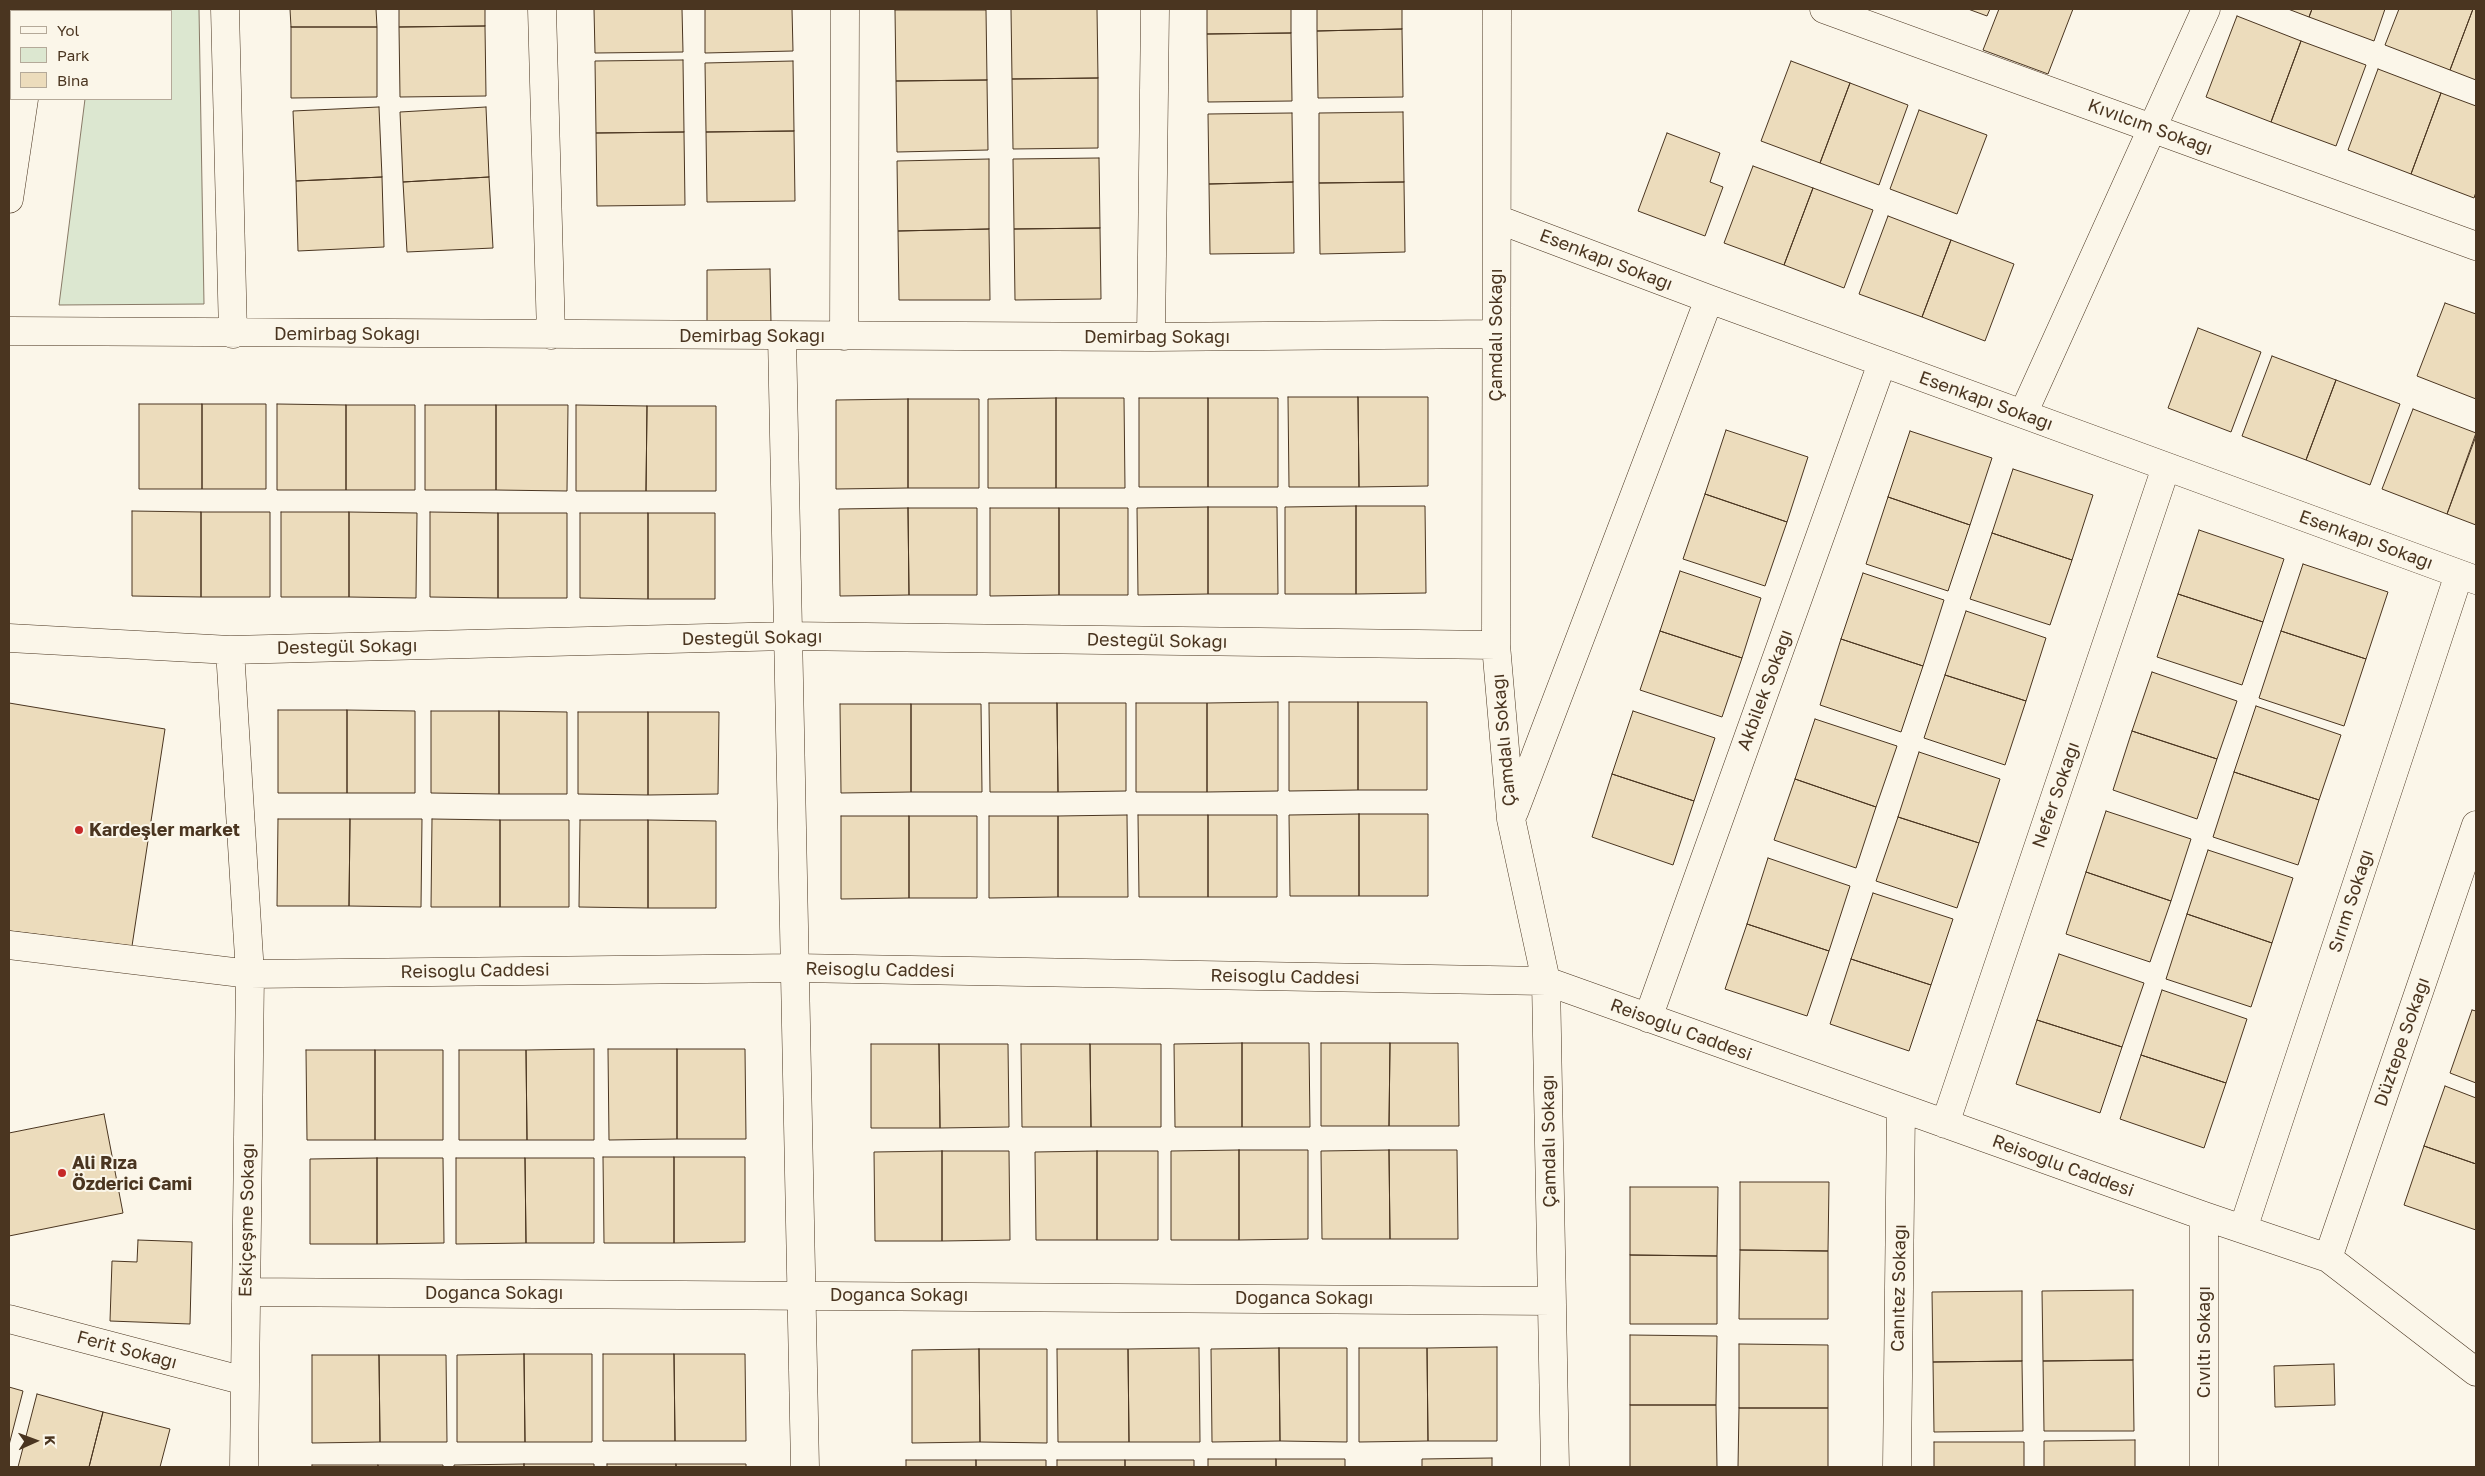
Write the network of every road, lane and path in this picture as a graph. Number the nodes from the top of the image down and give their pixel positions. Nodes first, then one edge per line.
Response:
1 (225, 9) edge
2 (542, 9) edge
3 (845, 9) edge
4 (1155, 9) edge
5 (1497, 9) edge
6 (1824, 9) edge
7 (2206, 9) edge
8 (24, 100) edge
9 (2152, 128) junction
10 (9, 198) edge
11 (1497, 219) junction
12 (2476, 246) edge
13 (1709, 299) junction
14 (9, 331) edge
15 (233, 334) junction
16 (1496, 334) junction
17 (551, 335) junction
18 (782, 336) junction
19 (844, 336) junction
20 (1151, 337) junction
21 (1882, 363) junction
22 (2023, 414) junction
23 (2166, 467) junction
24 (2468, 577) edge
25 (788, 636) junction
26 (9, 638) edge
27 (1496, 645) junction
28 (230, 650) junction
29 (1511, 819) junction
30 (2476, 825) edge
31 (9, 945) edge
32 (796, 968) junction
33 (250, 974) junction
34 (1546, 981) junction
35 (1648, 1018) junction
36 (1901, 1108) junction
37 (1945, 1124) junction
38 (2204, 1216) junction
39 (2243, 1229) junction
40 (2328, 1258) junction
41 (246, 1292) junction
42 (802, 1294) junction
43 (1552, 1300) junction
44 (9, 1319) edge
45 (2476, 1372) edge
46 (245, 1380) junction
47 (244, 1467) edge
48 (805, 1467) edge
49 (1555, 1467) edge
50 (1897, 1467) edge
51 (2204, 1467) edge

1 - 15 street
2 - 17 street
3 - 19 street
4 - 20 street
5 - 11 street, Çamdalı Sokağı
6 - 9 street, Kıvılcım Sokağı
7 - 9 street
8 - 10 street
9 - 12 street, Kıvılcım Sokağı
9 - 22 street
11 - 13 street, Esenkapı Sokağı
11 - 16 street, Çamdalı Sokağı
13 - 21 street, Esenkapı Sokağı
13 - 29 street
14 - 15 street, Demirbağ Sokağı
15 - 17 street, Demirbağ Sokağı
16 - 20 street, Demirbağ Sokağı
16 - 27 street, Çamdalı Sokağı
17 - 18 street, Demirbağ Sokağı
18 - 19 street, Demirbağ Sokağı
18 - 25 street
19 - 20 street, Demirbağ Sokağı
21 - 22 street, Esenkapı Sokağı
21 - 35 street, Akbilek Sokağı
22 - 23 street, Esenkapı Sokağı
23 - 24 street, Esenkapı Sokağı
23 - 37 street, Nefer Sokağı
24 - 39 street, Sırım Sokağı
25 - 27 street, Destegül Sokağı
25 - 28 street, Destegül Sokağı
25 - 32 street
26 - 28 street, Destegül Sokağı
27 - 29 street, Çamdalı Sokağı
28 - 33 street, Eskiçeşme Sokağı
29 - 34 street, Çamdalı Sokağı
30 - 40 street, Düztepe Sokağı
31 - 33 street, Reisoğlu Caddesi
32 - 33 street, Reisoğlu Caddesi
32 - 34 street, Reisoğlu Caddesi
32 - 42 street
33 - 41 street, Eskiçeşme Sokağı
34 - 35 street, Reisoğlu Caddesi
34 - 43 street, Çamdalı Sokağı
35 - 36 street, Reisoğlu Caddesi
36 - 37 street, Reisoğlu Caddesi
36 - 50 street, Canıtez Sokağı
37 - 38 street, Reisoğlu Caddesi
38 - 39 street, Reisoğlu Caddesi
38 - 51 street, Cıvıltı Sokağı
39 - 40 street, Reisoğlu Caddesi
40 - 45 street, Reisoğlu Caddesi
41 - 42 street, Doğanca Sokağı
41 - 46 street, Eskiçeşme Sokağı
42 - 43 street, Doğanca Sokağı
42 - 48 street
43 - 49 street, Çamdalı Sokağı
44 - 46 street, Ferit Sokağı
46 - 47 street, Eskiçeşme Sokağı

